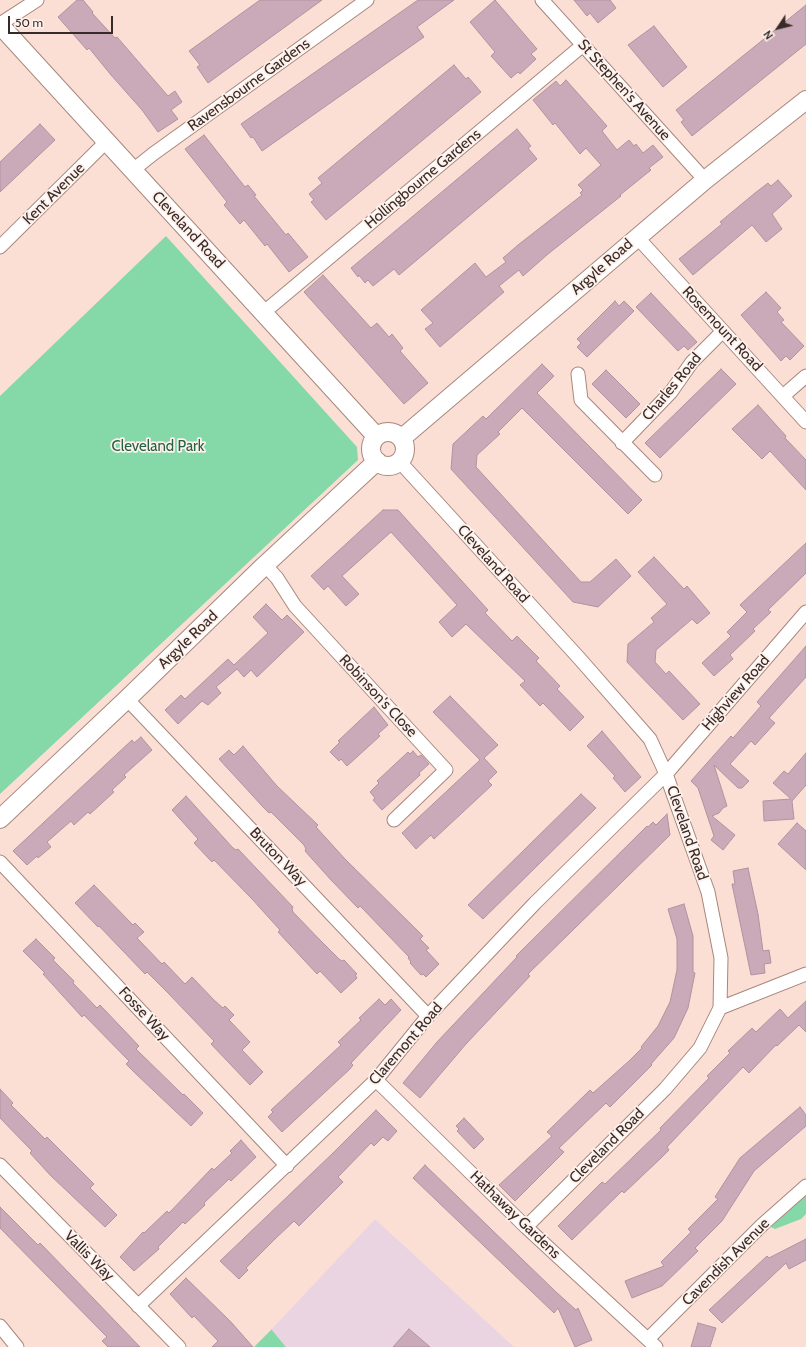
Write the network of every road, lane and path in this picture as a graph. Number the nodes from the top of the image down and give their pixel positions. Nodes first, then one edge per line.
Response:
1 (37, 0) edge
2 (367, 0) edge
3 (542, 0) edge
4 (0, 24) edge
5 (583, 45) junction
6 (806, 100) edge
7 (107, 141) junction
8 (133, 170) junction
9 (706, 180) junction
10 (637, 237) junction
11 (0, 247) edge
12 (262, 313) junction
13 (723, 331) junction
14 (578, 374) dead end
15 (806, 376) edge
16 (783, 396) junction
17 (806, 422) edge
18 (376, 436) junction
19 (402, 438) junction
20 (622, 443) junction
21 (377, 461) junction
22 (400, 462) junction
23 (655, 475) dead end
24 (265, 565) junction
25 (806, 612) edge
26 (127, 699) junction
27 (666, 774) junction
28 (0, 819) edge
29 (394, 820) dead end
30 (0, 862) edge
31 (806, 974) edge
32 (720, 1008) junction
33 (428, 1016) junction
34 (376, 1080) junction
35 (0, 1165) edge
36 (287, 1166) junction
37 (806, 1186) edge
38 (526, 1227) junction
39 (138, 1306) junction
40 (0, 1326) edge
41 (652, 1343) edge
42 (17, 1347) edge
43 (179, 1347) edge

1 - 4 street
2 - 8 street, Ravensbourne Gardens
3 - 5 street, St Stephen's Avenue
4 - 7 main road, Cleveland Road
5 - 9 street, St Stephen's Avenue
5 - 12 street, Hollingbourne Gardens
6 - 9 main road, Argyle Road
7 - 8 main road, Cleveland Road
7 - 11 street, Kent Avenue
8 - 12 main road, Cleveland Road
9 - 10 main road, Argyle Road
10 - 13 street, Rosemount Road
10 - 19 main road, Argyle Road
12 - 18 main road, Cleveland Road
13 - 16 street, Rosemount Road
13 - 20 street, Charles Road
14 - 20 street
15 - 16 street
16 - 17 street, Rosemount Road
18 - 19 main road
18 - 21 main road
19 - 22 main road
20 - 23 street
21 - 22 main road
21 - 24 main road, Argyle Road
22 - 27 street, Cleveland Road
24 - 26 main road, Argyle Road
24 - 29 street, Robinson's Close
25 - 27 street, Highview Road
26 - 28 main road, Argyle Road
26 - 33 street, Bruton Way
27 - 32 street, Cleveland Road
27 - 33 street, Claremont Road
30 - 36 street, Fosse Way
31 - 32 street
32 - 38 street, Cleveland Road
33 - 34 street, Claremont Road
34 - 36 street, Claremont Road
34 - 38 street, Hathaway Gardens
35 - 39 street, Vallis Way
36 - 39 street, Claremont Road
37 - 41 street, Cavendish Avenue
38 - 41 street, Hathaway Gardens
39 - 43 street, Vallis Way
40 - 42 street

